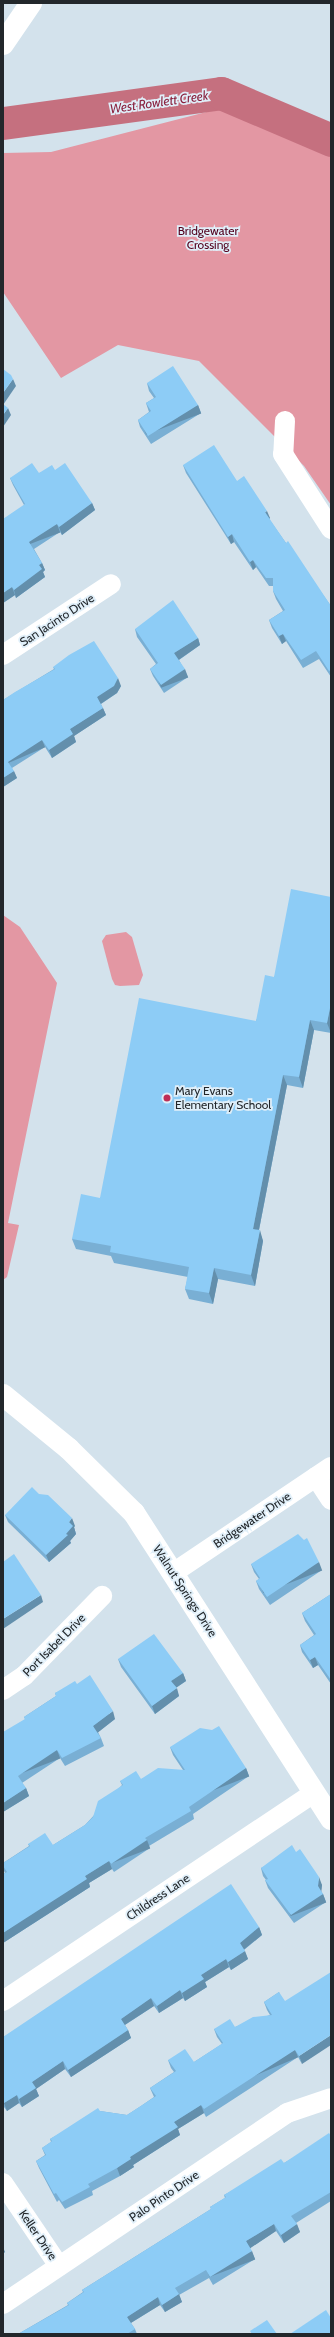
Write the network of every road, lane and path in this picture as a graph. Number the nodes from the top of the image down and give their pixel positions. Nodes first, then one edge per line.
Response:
1 (32, 3) edge
2 (3, 44) edge
3 (285, 421) dead end
4 (331, 529) edge
5 (111, 584) dead end
6 (3, 655) edge
7 (3, 1395) edge
8 (323, 1472) edge
9 (331, 1500) edge
10 (173, 1573) junction
11 (102, 1596) dead end
12 (3, 1690) edge
13 (314, 1793) junction
14 (331, 1819) edge
15 (3, 2001) edge
16 (331, 2098) edge
17 (3, 2183) edge
18 (59, 2266) junction
19 (3, 2304) edge

1 - 2 street
3 - 4 street
5 - 6 street, San Jacinto Drive
7 - 10 street, Walnut Springs Drive
8 - 9 street
8 - 10 street, Bridgewater Drive
10 - 13 street, Walnut Springs Drive
11 - 12 street, Port Isabel Drive
13 - 14 street, Walnut Springs Drive
13 - 15 street, Childress Lane
16 - 18 street, Palo Pinto Drive
17 - 18 street, Keller Drive
18 - 19 street, Palo Pinto Drive

